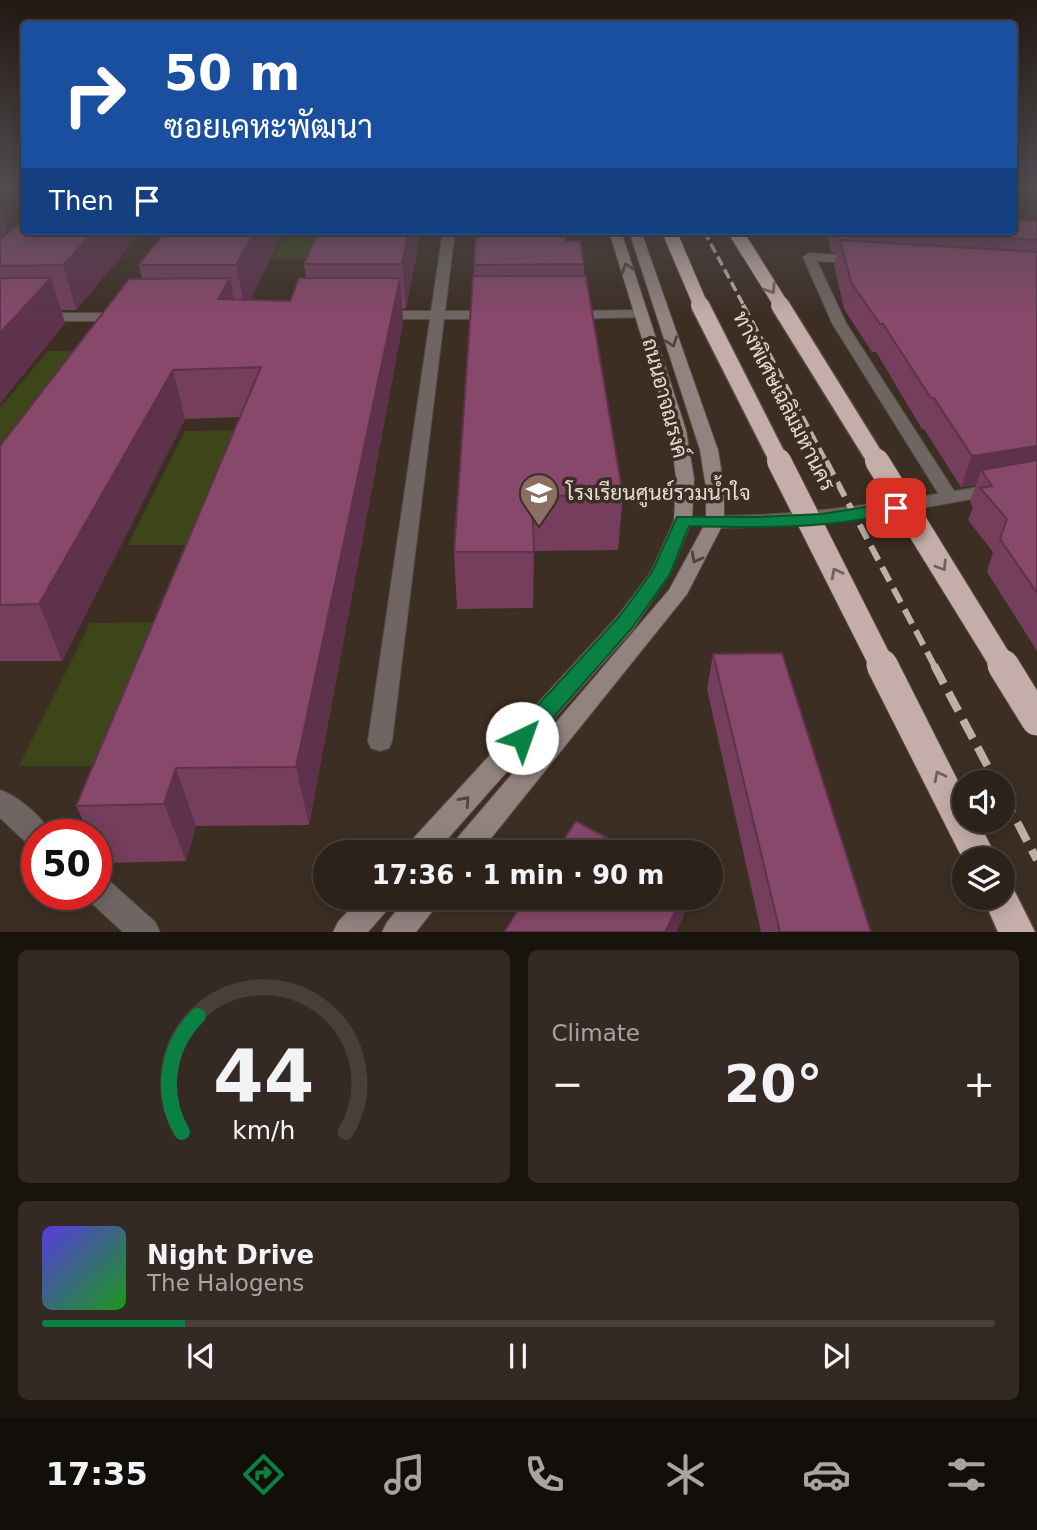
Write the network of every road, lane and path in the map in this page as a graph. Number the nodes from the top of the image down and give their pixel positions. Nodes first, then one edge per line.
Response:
1 (448, 235) edge
2 (616, 235) edge
3 (636, 235) edge
4 (671, 235) edge
5 (737, 235) edge
6 (876, 261) edge
7 (642, 314) junction
8 (368, 315) edge
9 (438, 315) junction
10 (506, 315) edge
11 (547, 315) edge
12 (0, 317) edge
13 (145, 317) edge
14 (1037, 482) edge
15 (949, 497) junction
16 (683, 521) junction
17 (715, 522) junction
18 (1037, 720) edge
19 (380, 741) dead end
20 (0, 801) edge
21 (21, 820) edge
22 (430, 840) edge
23 (473, 840) edge
24 (974, 847) edge
25 (112, 902) edge
26 (368, 910) edge
27 (415, 910) edge
28 (1006, 910) edge
29 (145, 932) edge
30 (348, 932) edge
31 (397, 932) edge
32 (1017, 932) edge

1 - 9 street
7 -> 2 main road, ถนนอาจณรงค์
3 -> 17 main road, ถนนอาจณรงค์
24 -> 4 highway, ทางพิเศษเฉลิมมหานคร, bridge
5 -> 18 highway, ทางพิเศษเฉลิมมหานคร, bridge
6 - 15 street
7 - 11 street
7 - 16 main road, ถนนอาจณรงค์
8 - 9 street
9 - 10 street
9 - 19 street
12 - 13 street
14 - 15 street
15 - 17 street
16 - 17 main road
22 -> 16 main road, ถนนอาจณรงค์
17 -> 23 main road, ถนนอาจณรงค์
20 - 21 street
25 - 29 street
26 - 30 main road
27 - 31 main road
28 - 32 highway

